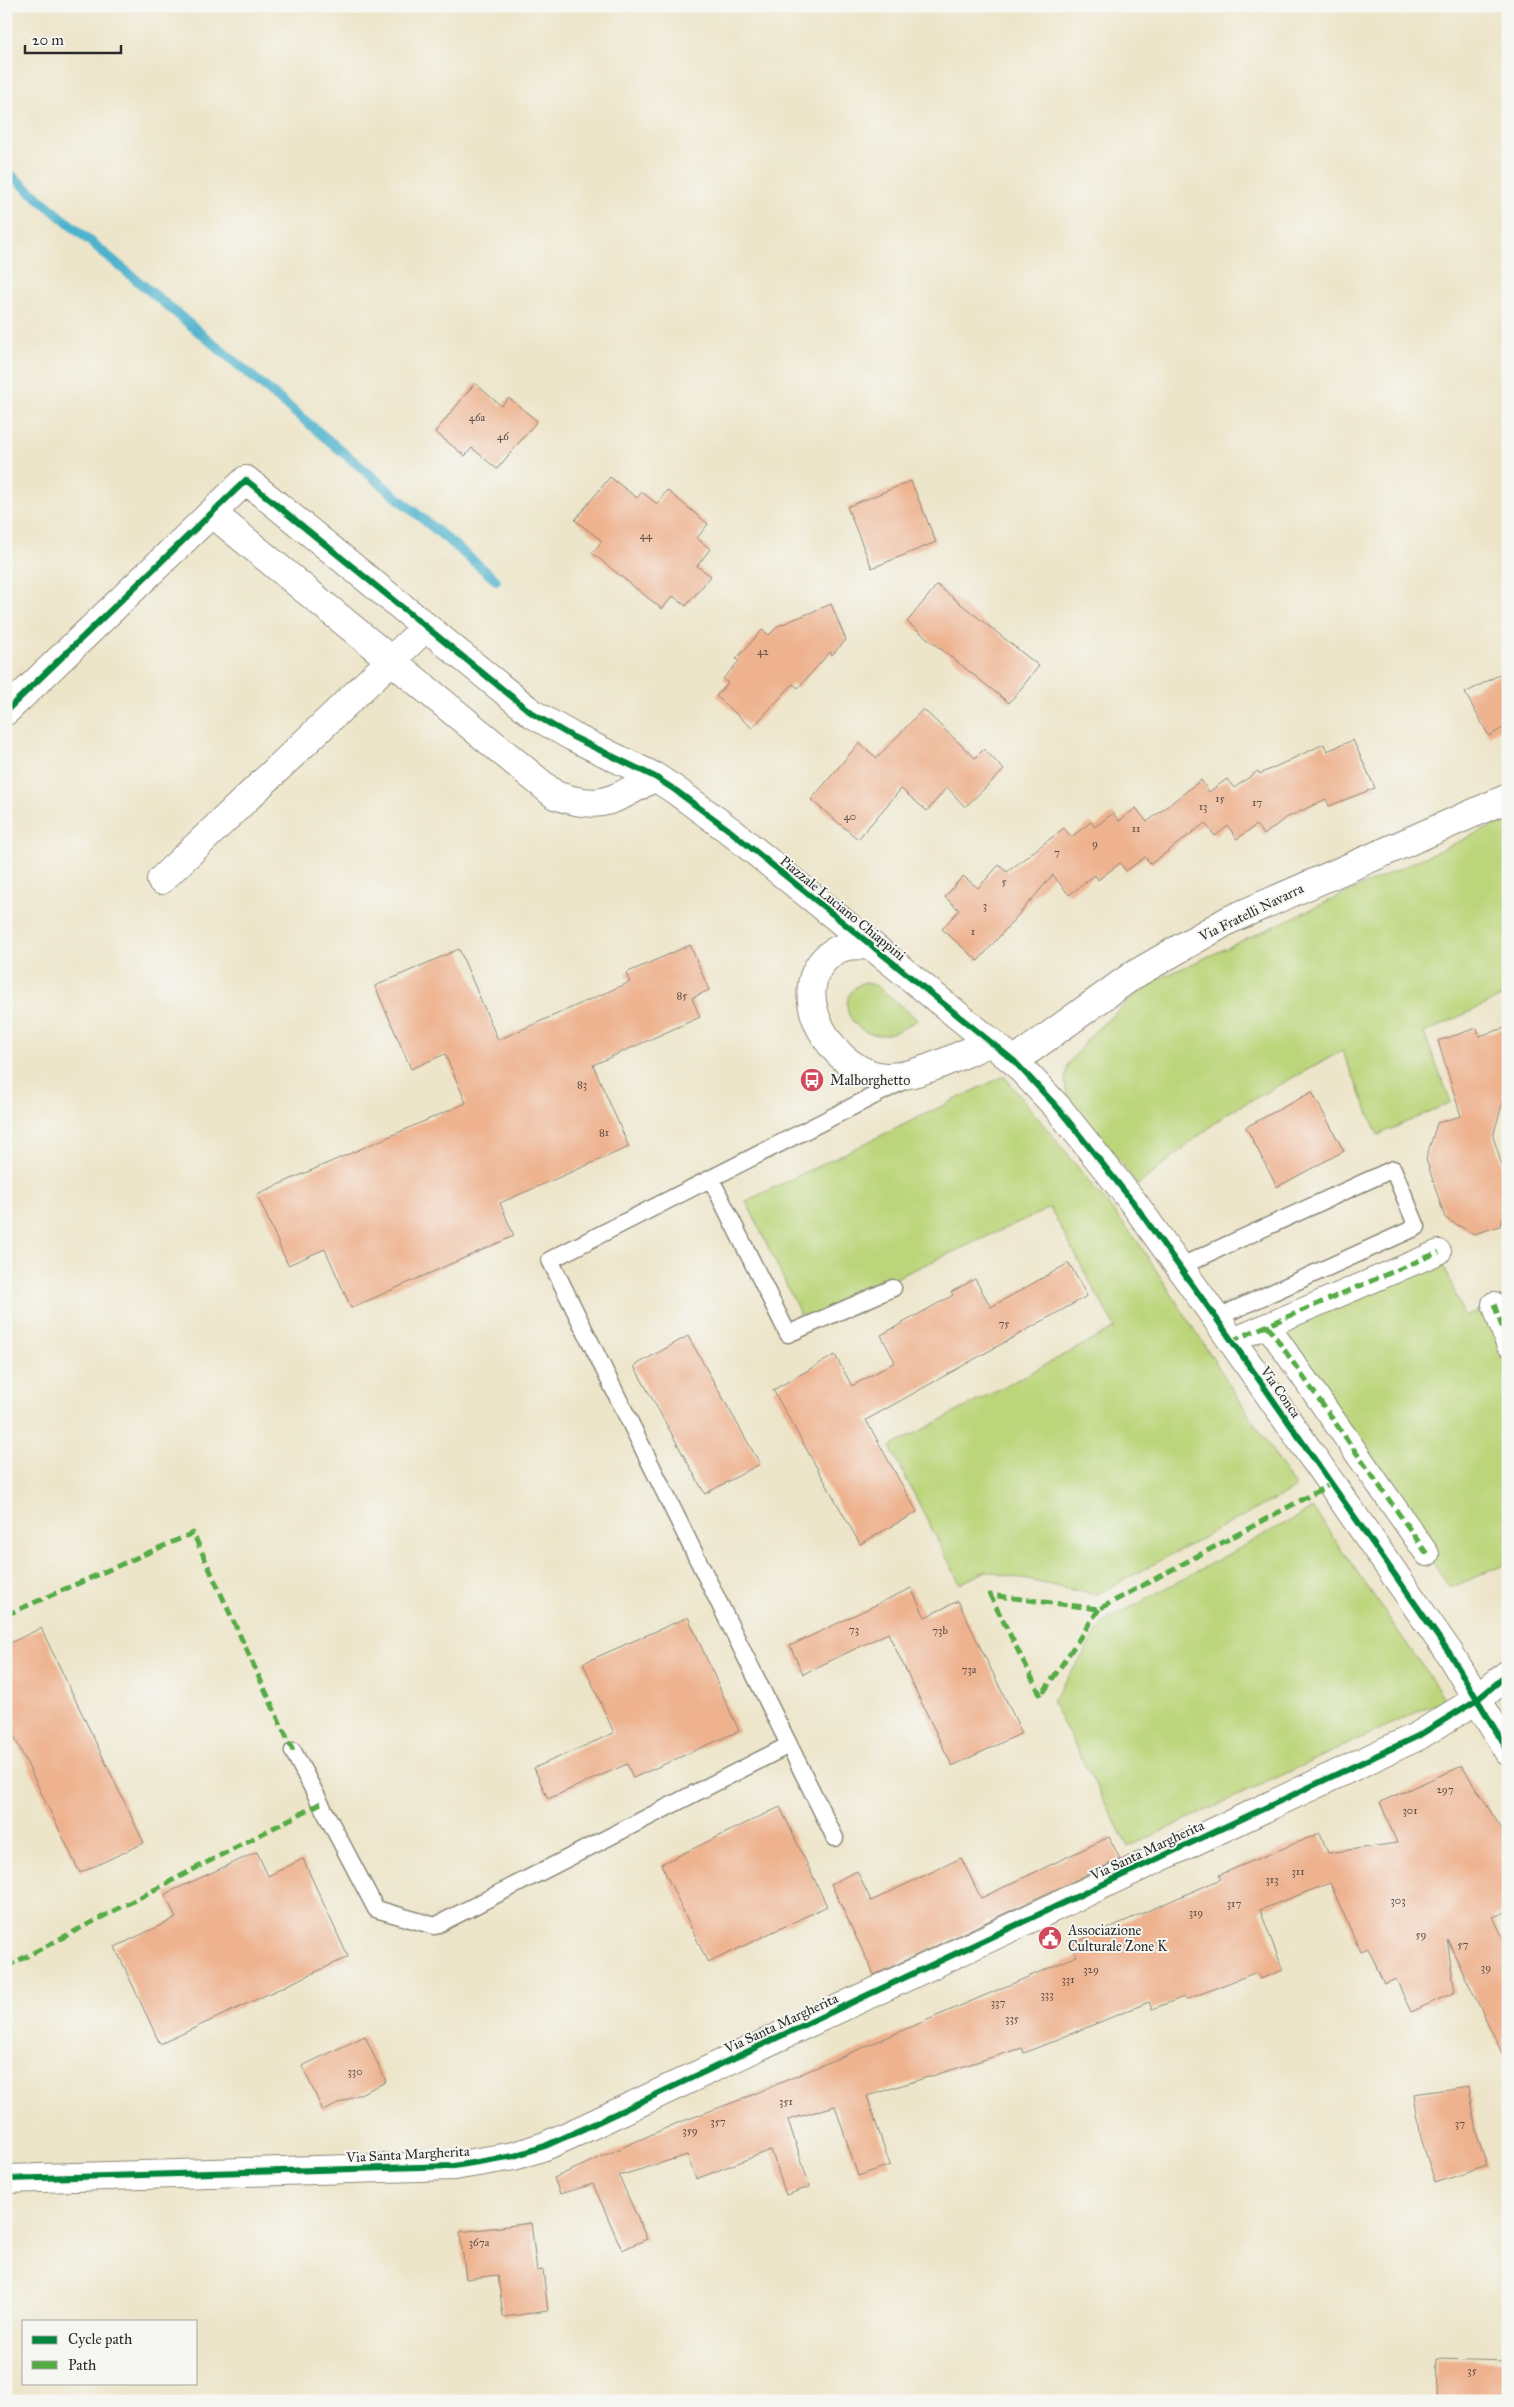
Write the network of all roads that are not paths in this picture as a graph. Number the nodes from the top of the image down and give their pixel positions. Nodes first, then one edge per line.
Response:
1 (212, 512) junction
2 (426, 627) junction
3 (391, 661) junction
4 (6, 711) edge
5 (655, 777) junction
6 (1508, 798) edge
7 (161, 880) dead end
8 (870, 946) junction
9 (991, 1042) junction
10 (1014, 1061) junction
11 (931, 1066) junction
12 (710, 1179) junction
13 (1439, 1252) dead end
14 (1179, 1267) junction
15 (893, 1288) dead end
16 (1494, 1304) dead end
17 (1216, 1318) junction
18 (1267, 1325) junction
19 (1231, 1341) junction
20 (1508, 1344) edge
21 (1427, 1554) dead end
22 (1508, 1674) edge
23 (1478, 1699) junction
24 (789, 1745) junction
25 (294, 1751) dead end
26 (1508, 1751) edge
27 (835, 1838) dead end
28 (6, 2179) edge

1 - 2 street, Piazzale Luciano Chiappini
1 - 3 street
1 - 4 street
2 - 3 street
2 - 5 street, Piazzale Luciano Chiappini
3 - 5 street
3 - 7 street
5 - 8 street, Piazzale Luciano Chiappini
6 - 10 street, Via Fratelli Navarra
8 - 9 street, Piazzale Luciano Chiappini
8 - 11 street, Piazzale Luciano Chiappini
9 - 10 street, Piazzale Luciano Chiappini
9 - 11 street, Piazzale Luciano Chiappini
10 - 14 street, Via Conca
11 - 12 lane
12 - 15 lane
12 - 24 lane
13 - 18 street
14 - 17 street, Via Conca
14 - 17 lane
16 - 20 street
17 - 19 street, Via Conca
18 - 19 street
18 - 21 street
19 - 23 street, Via Conca
22 - 23 street, Via Santa Margherita
23 - 26 street, Via Conca
23 - 28 street, Via Santa Margherita
24 - 25 lane
24 - 27 lane

